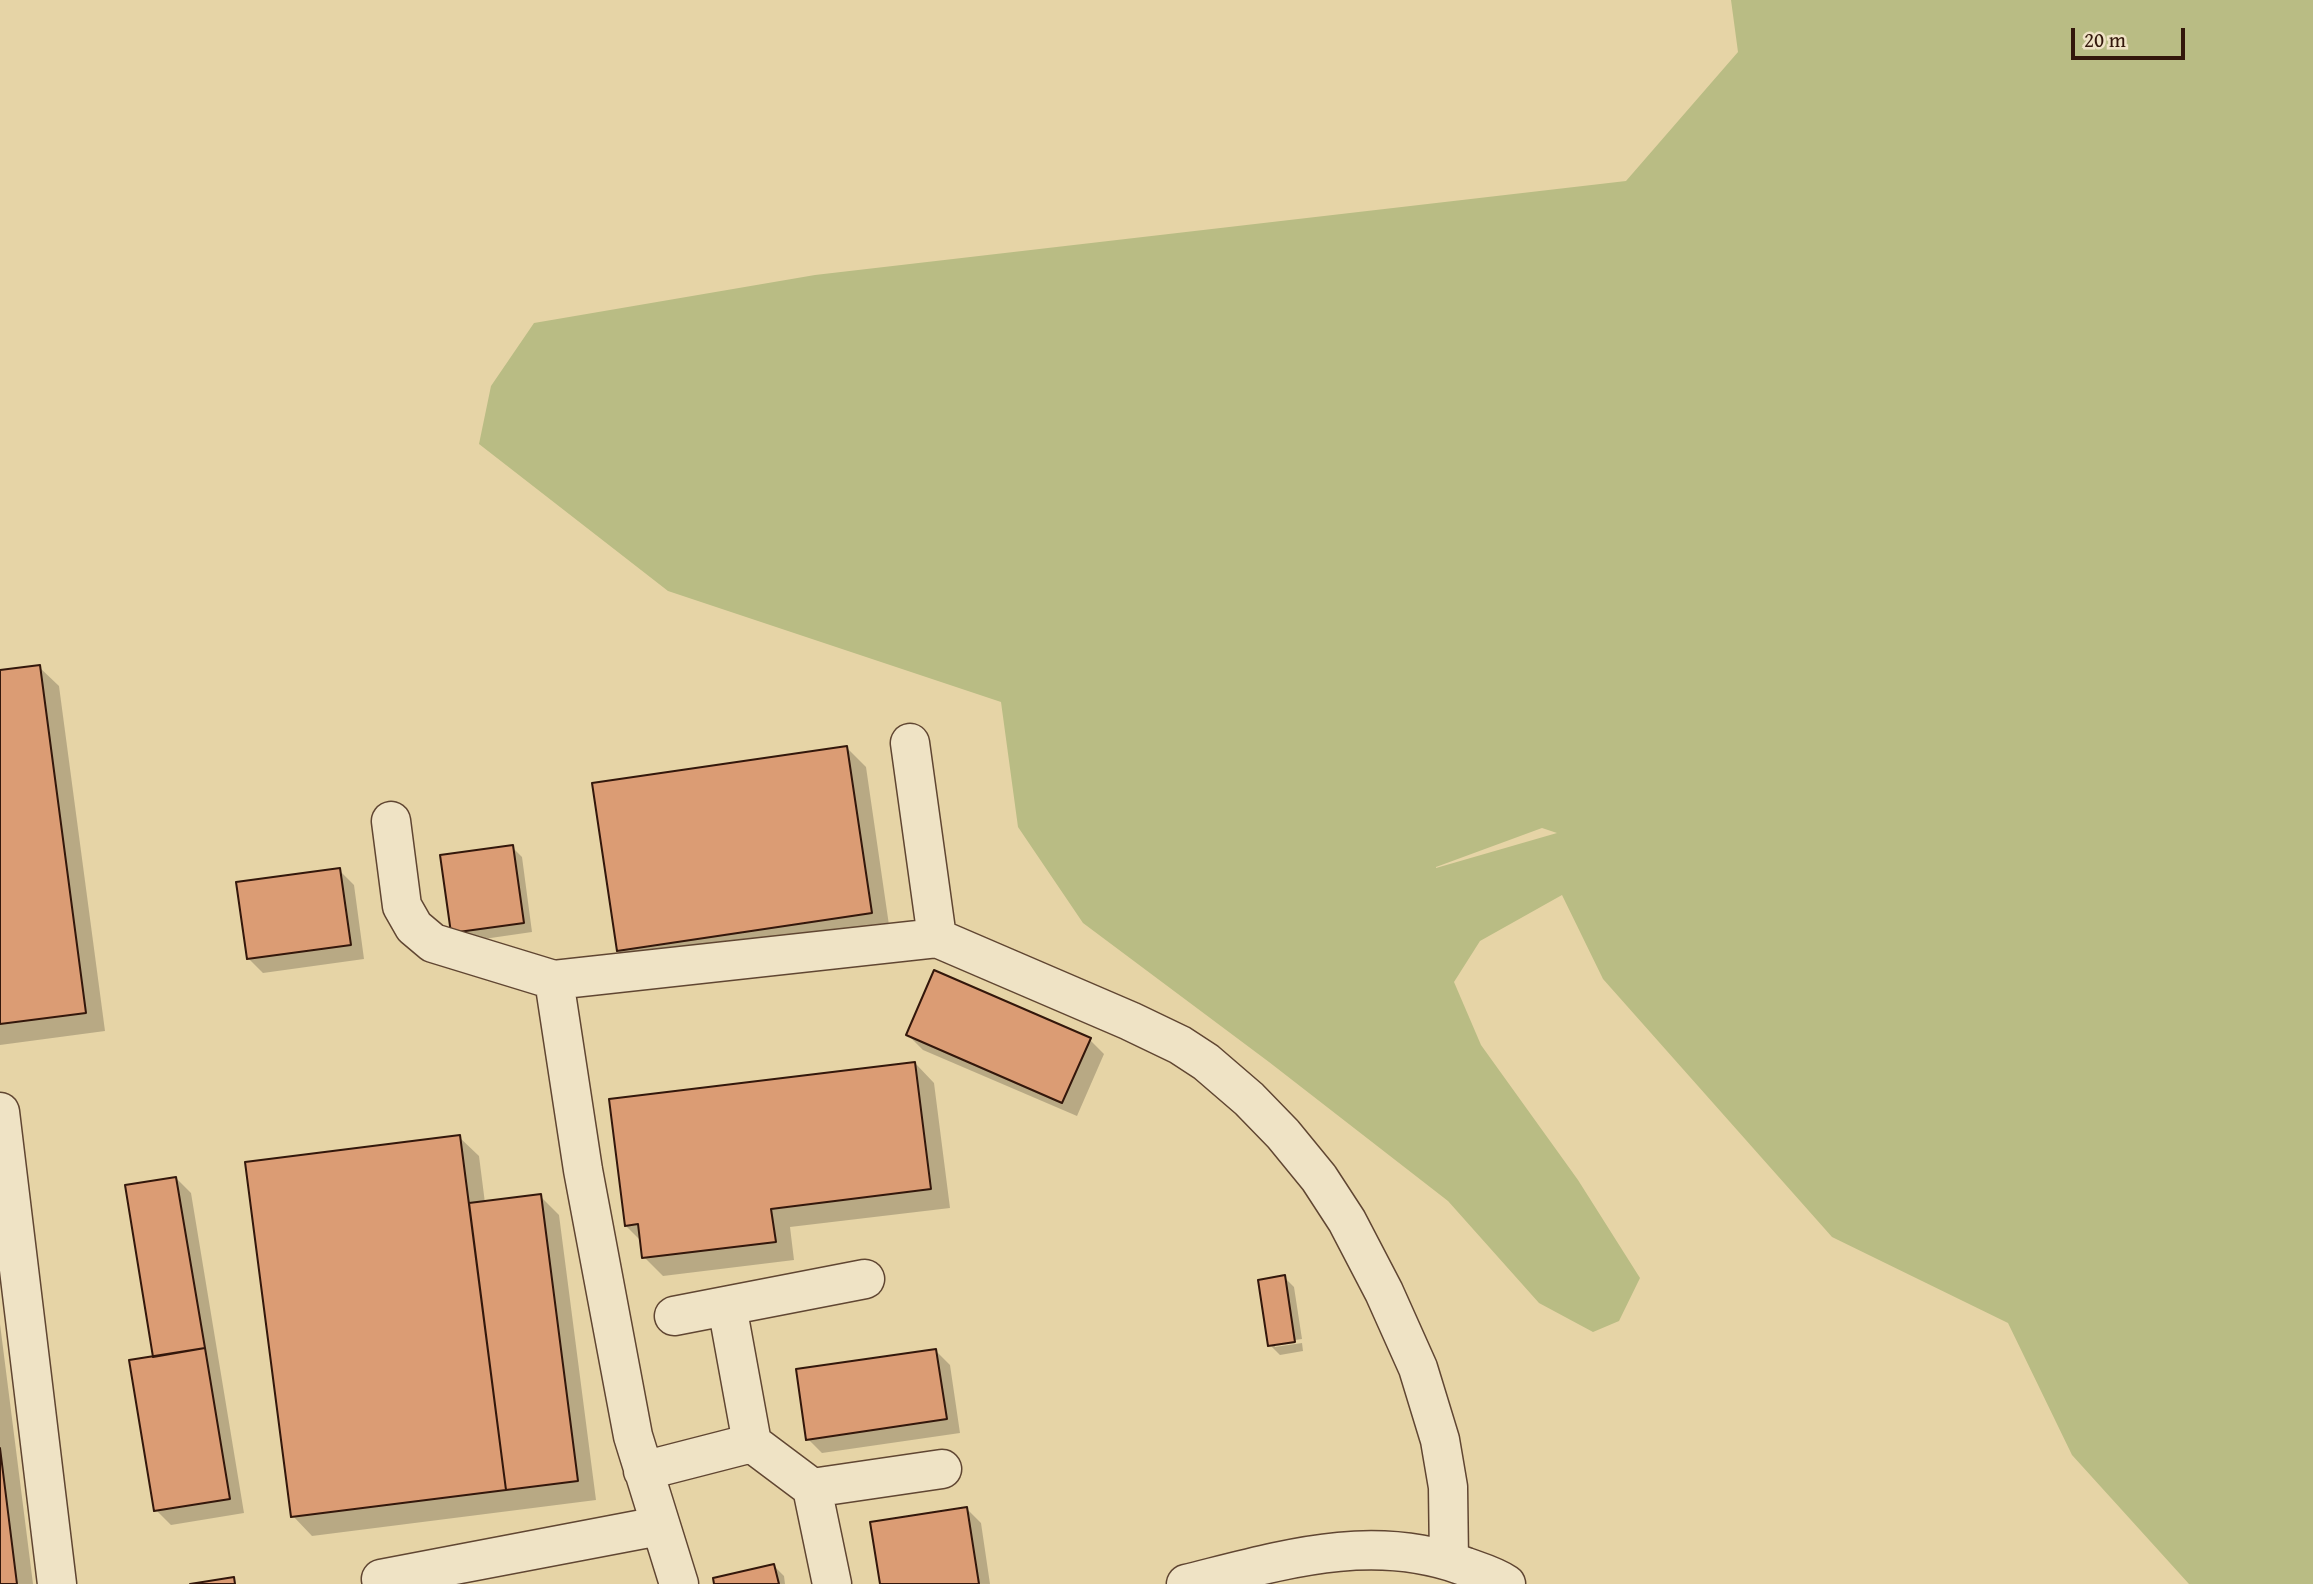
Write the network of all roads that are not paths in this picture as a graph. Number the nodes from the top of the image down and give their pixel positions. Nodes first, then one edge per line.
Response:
1 (910, 743) dead end
2 (391, 821) dead end
3 (936, 938) junction
4 (554, 980) junction
5 (0, 1112) edge
6 (865, 1279) dead end
7 (727, 1306) junction
8 (674, 1316) dead end
9 (752, 1443) junction
10 (942, 1469) dead end
11 (643, 1471) junction
12 (812, 1489) junction
13 (659, 1526) junction
14 (1449, 1560) junction
15 (381, 1579) dead end
16 (57, 1584) edge
17 (678, 1584) edge
18 (832, 1584) edge
19 (1186, 1584) edge
20 (1506, 1584) edge

1 - 3 street
2 - 4 street
3 - 4 street
3 - 14 street
4 - 11 street
5 - 16 street
6 - 7 street
7 - 8 street
7 - 9 street
9 - 11 street
9 - 12 street
10 - 12 street
11 - 13 street
12 - 18 street
13 - 15 street
13 - 17 street
14 - 19 street
14 - 20 street

